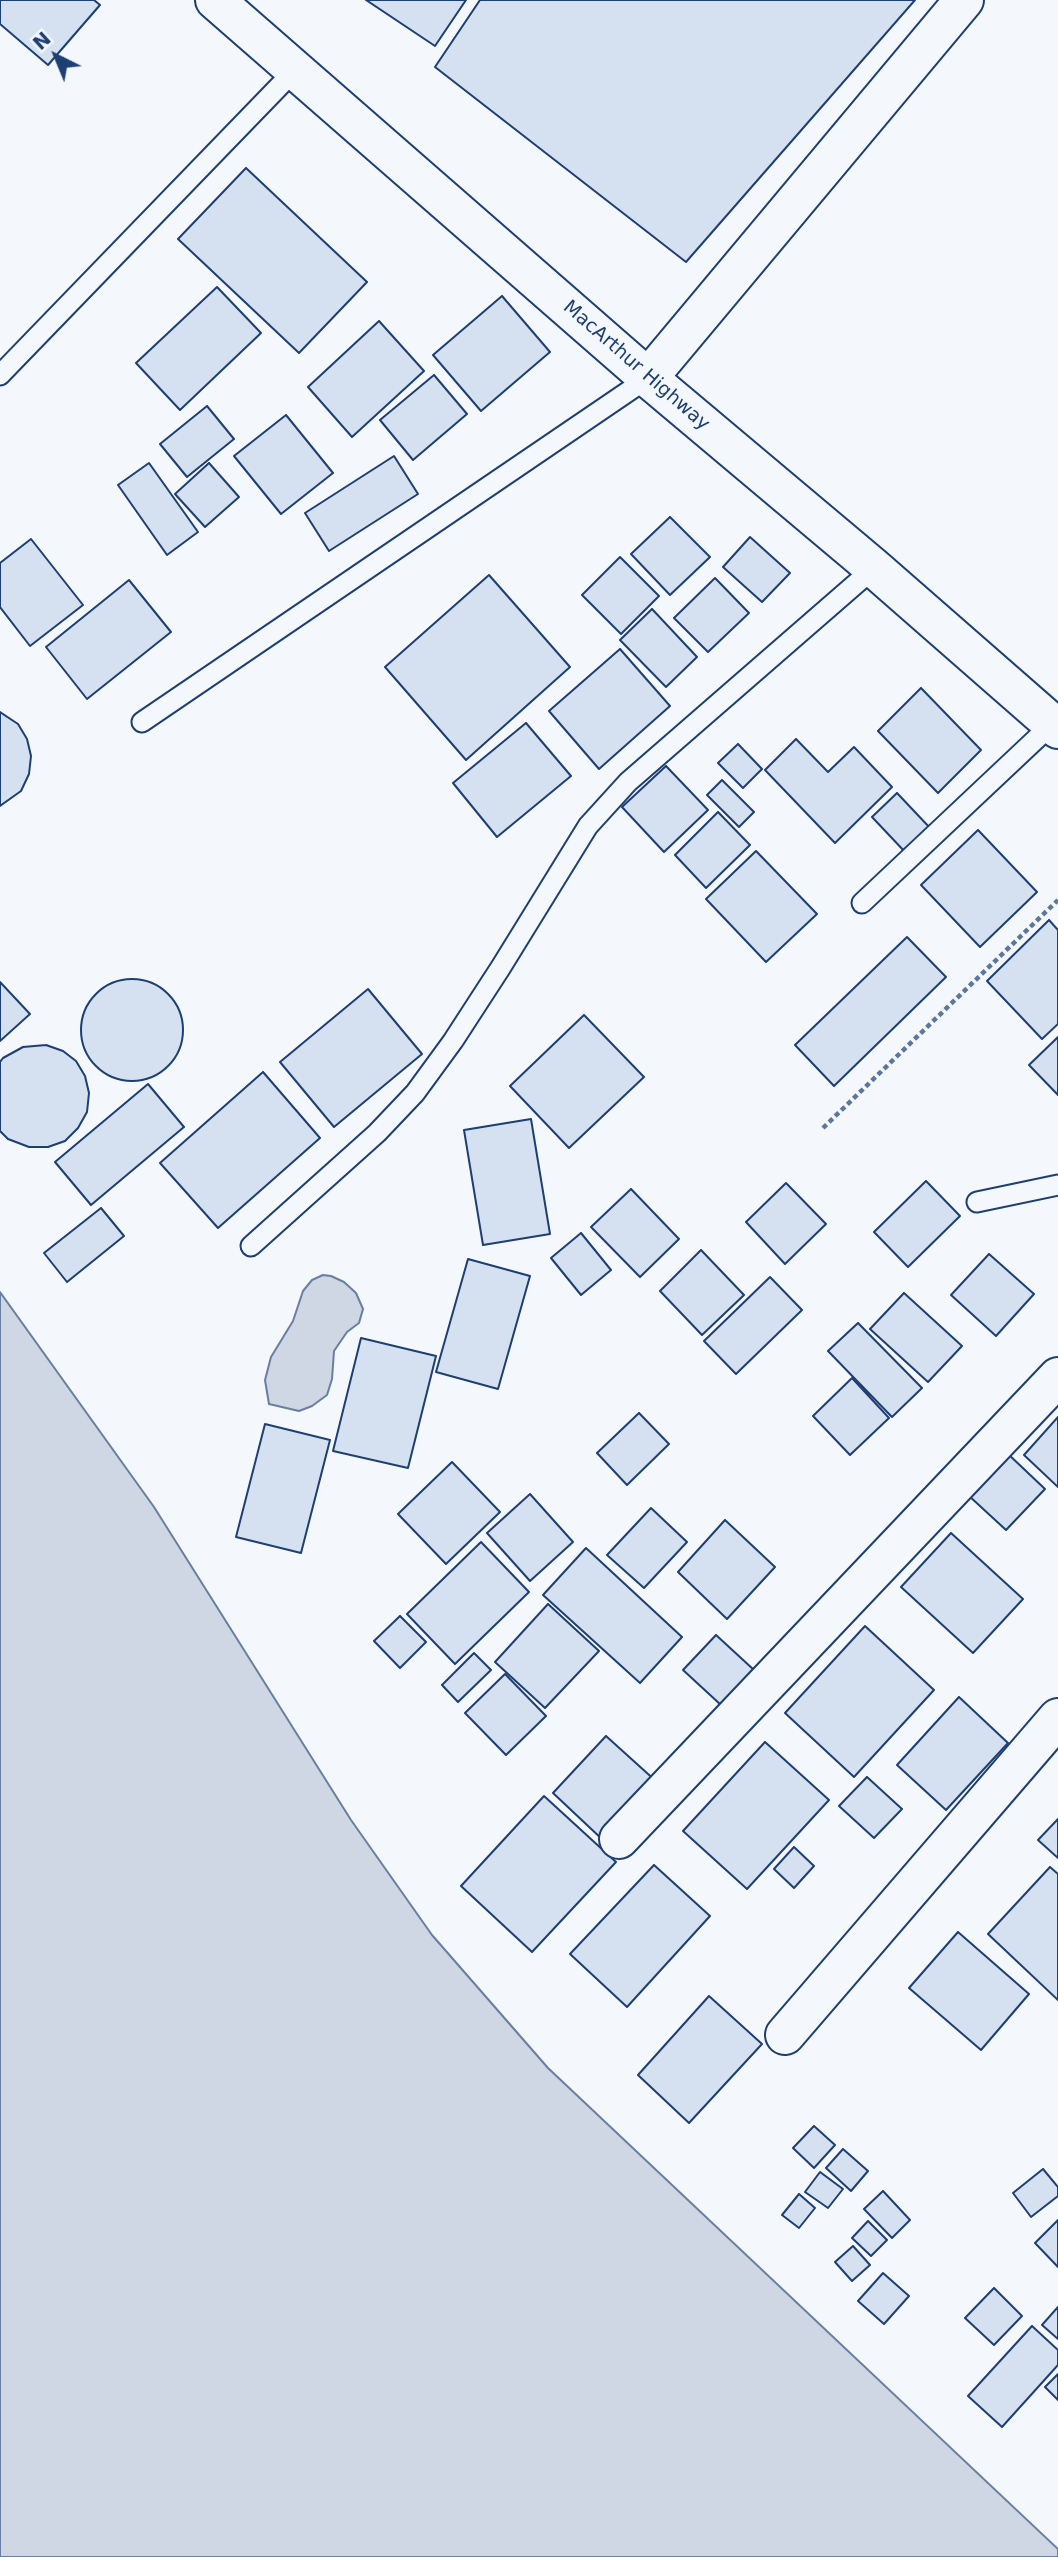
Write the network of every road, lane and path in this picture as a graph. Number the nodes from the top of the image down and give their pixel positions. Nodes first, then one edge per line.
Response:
1 (215, 0) edge
2 (964, 0) edge
3 (295, 70) junction
4 (0, 375) edge
5 (649, 378) junction
6 (874, 568) junction
7 (142, 722) dead end
8 (1055, 727) edge
9 (1058, 900) edge
10 (862, 903) dead end
11 (823, 1128) dead end
12 (1058, 1185) edge
13 (977, 1202) dead end
14 (251, 1246) dead end
15 (1058, 1377) edge
16 (1058, 1718) edge
17 (619, 1839) dead end
18 (785, 2035) dead end

1 - 3 main road, MacArthur Highway
2 - 5 main road
3 - 4 lane
3 - 5 main road, MacArthur Highway
5 - 6 main road, MacArthur Highway
5 - 7 lane
6 - 8 main road, MacArthur Highway
6 - 14 lane
8 - 10 lane
9 - 11 path
12 - 13 lane
15 - 17 main road
16 - 18 main road

